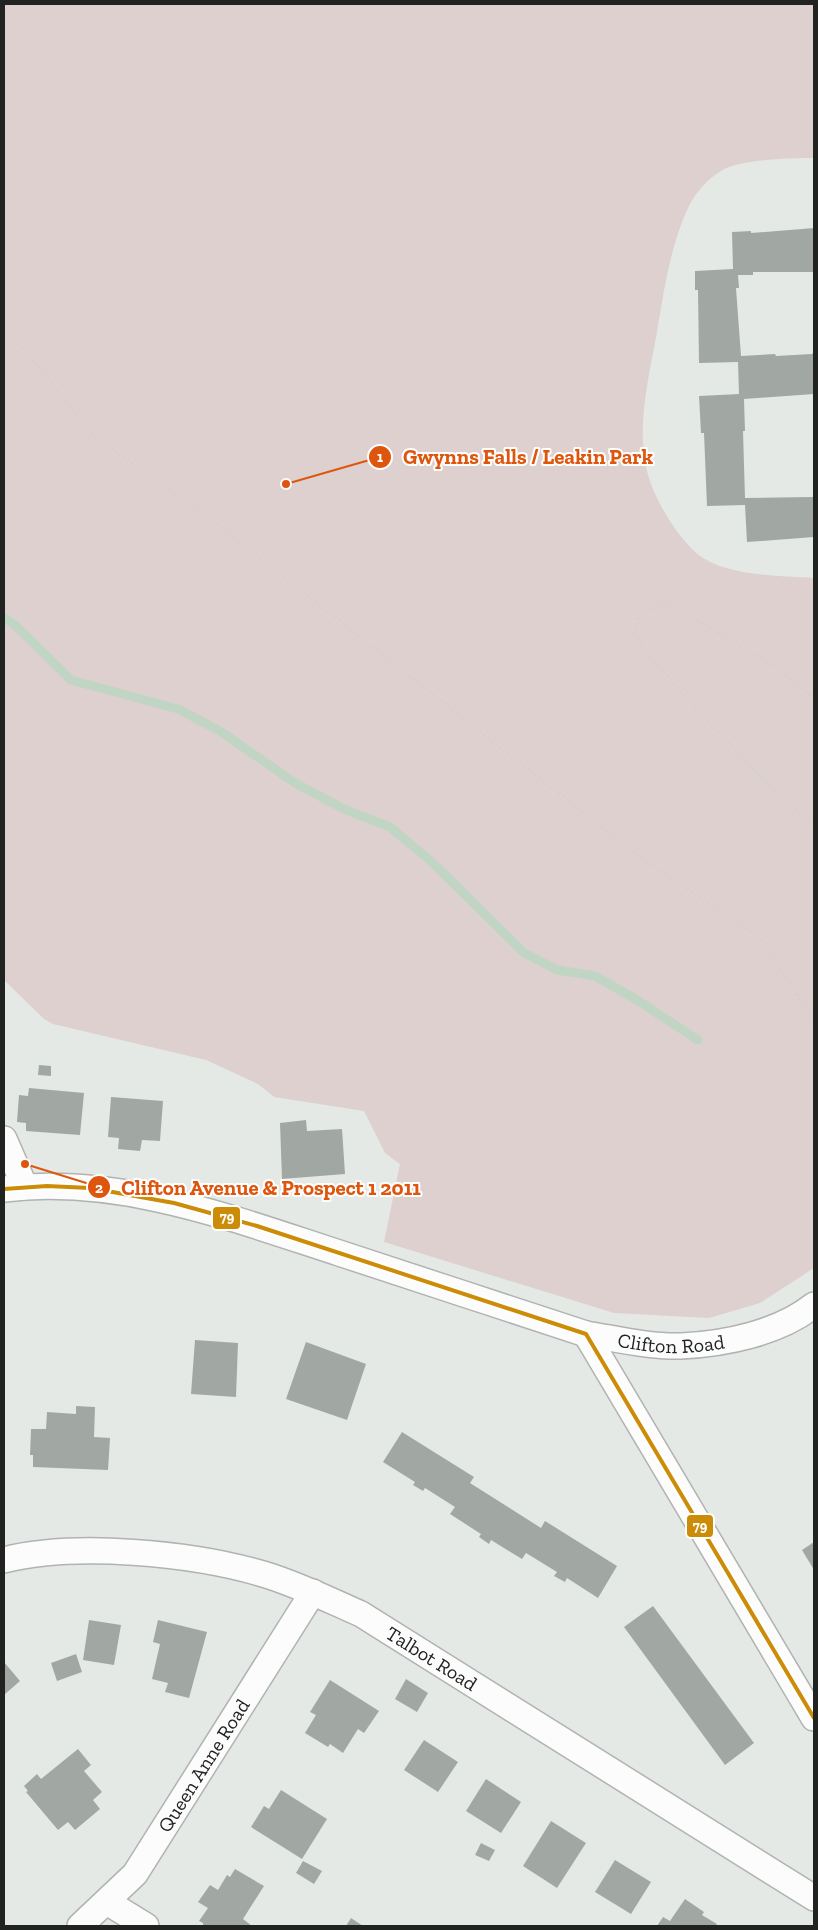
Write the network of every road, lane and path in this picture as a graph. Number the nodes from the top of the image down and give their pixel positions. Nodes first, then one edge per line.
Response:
1 (4, 324) edge
2 (814, 698) edge
3 (814, 824) edge
4 (814, 1022) edge
5 (4, 1139) edge
6 (14, 1188) edge
7 (814, 1305) edge
8 (586, 1334) junction
9 (4, 1560) edge
10 (313, 1592) junction
11 (814, 1718) edge
12 (814, 1898) edge
13 (107, 1902) junction
14 (80, 1926) edge
15 (146, 1926) edge

1 - 4 path
2 - 3 path
5 - 6 street
6 - 8 street, Clifton Road
7 - 8 street, Clifton Road
8 - 11 street
9 - 10 street, Talbot Road
10 - 12 street, Talbot Road
10 - 13 street, Queen Anne Road
13 - 14 street, Queen Anne Road
13 - 15 street

